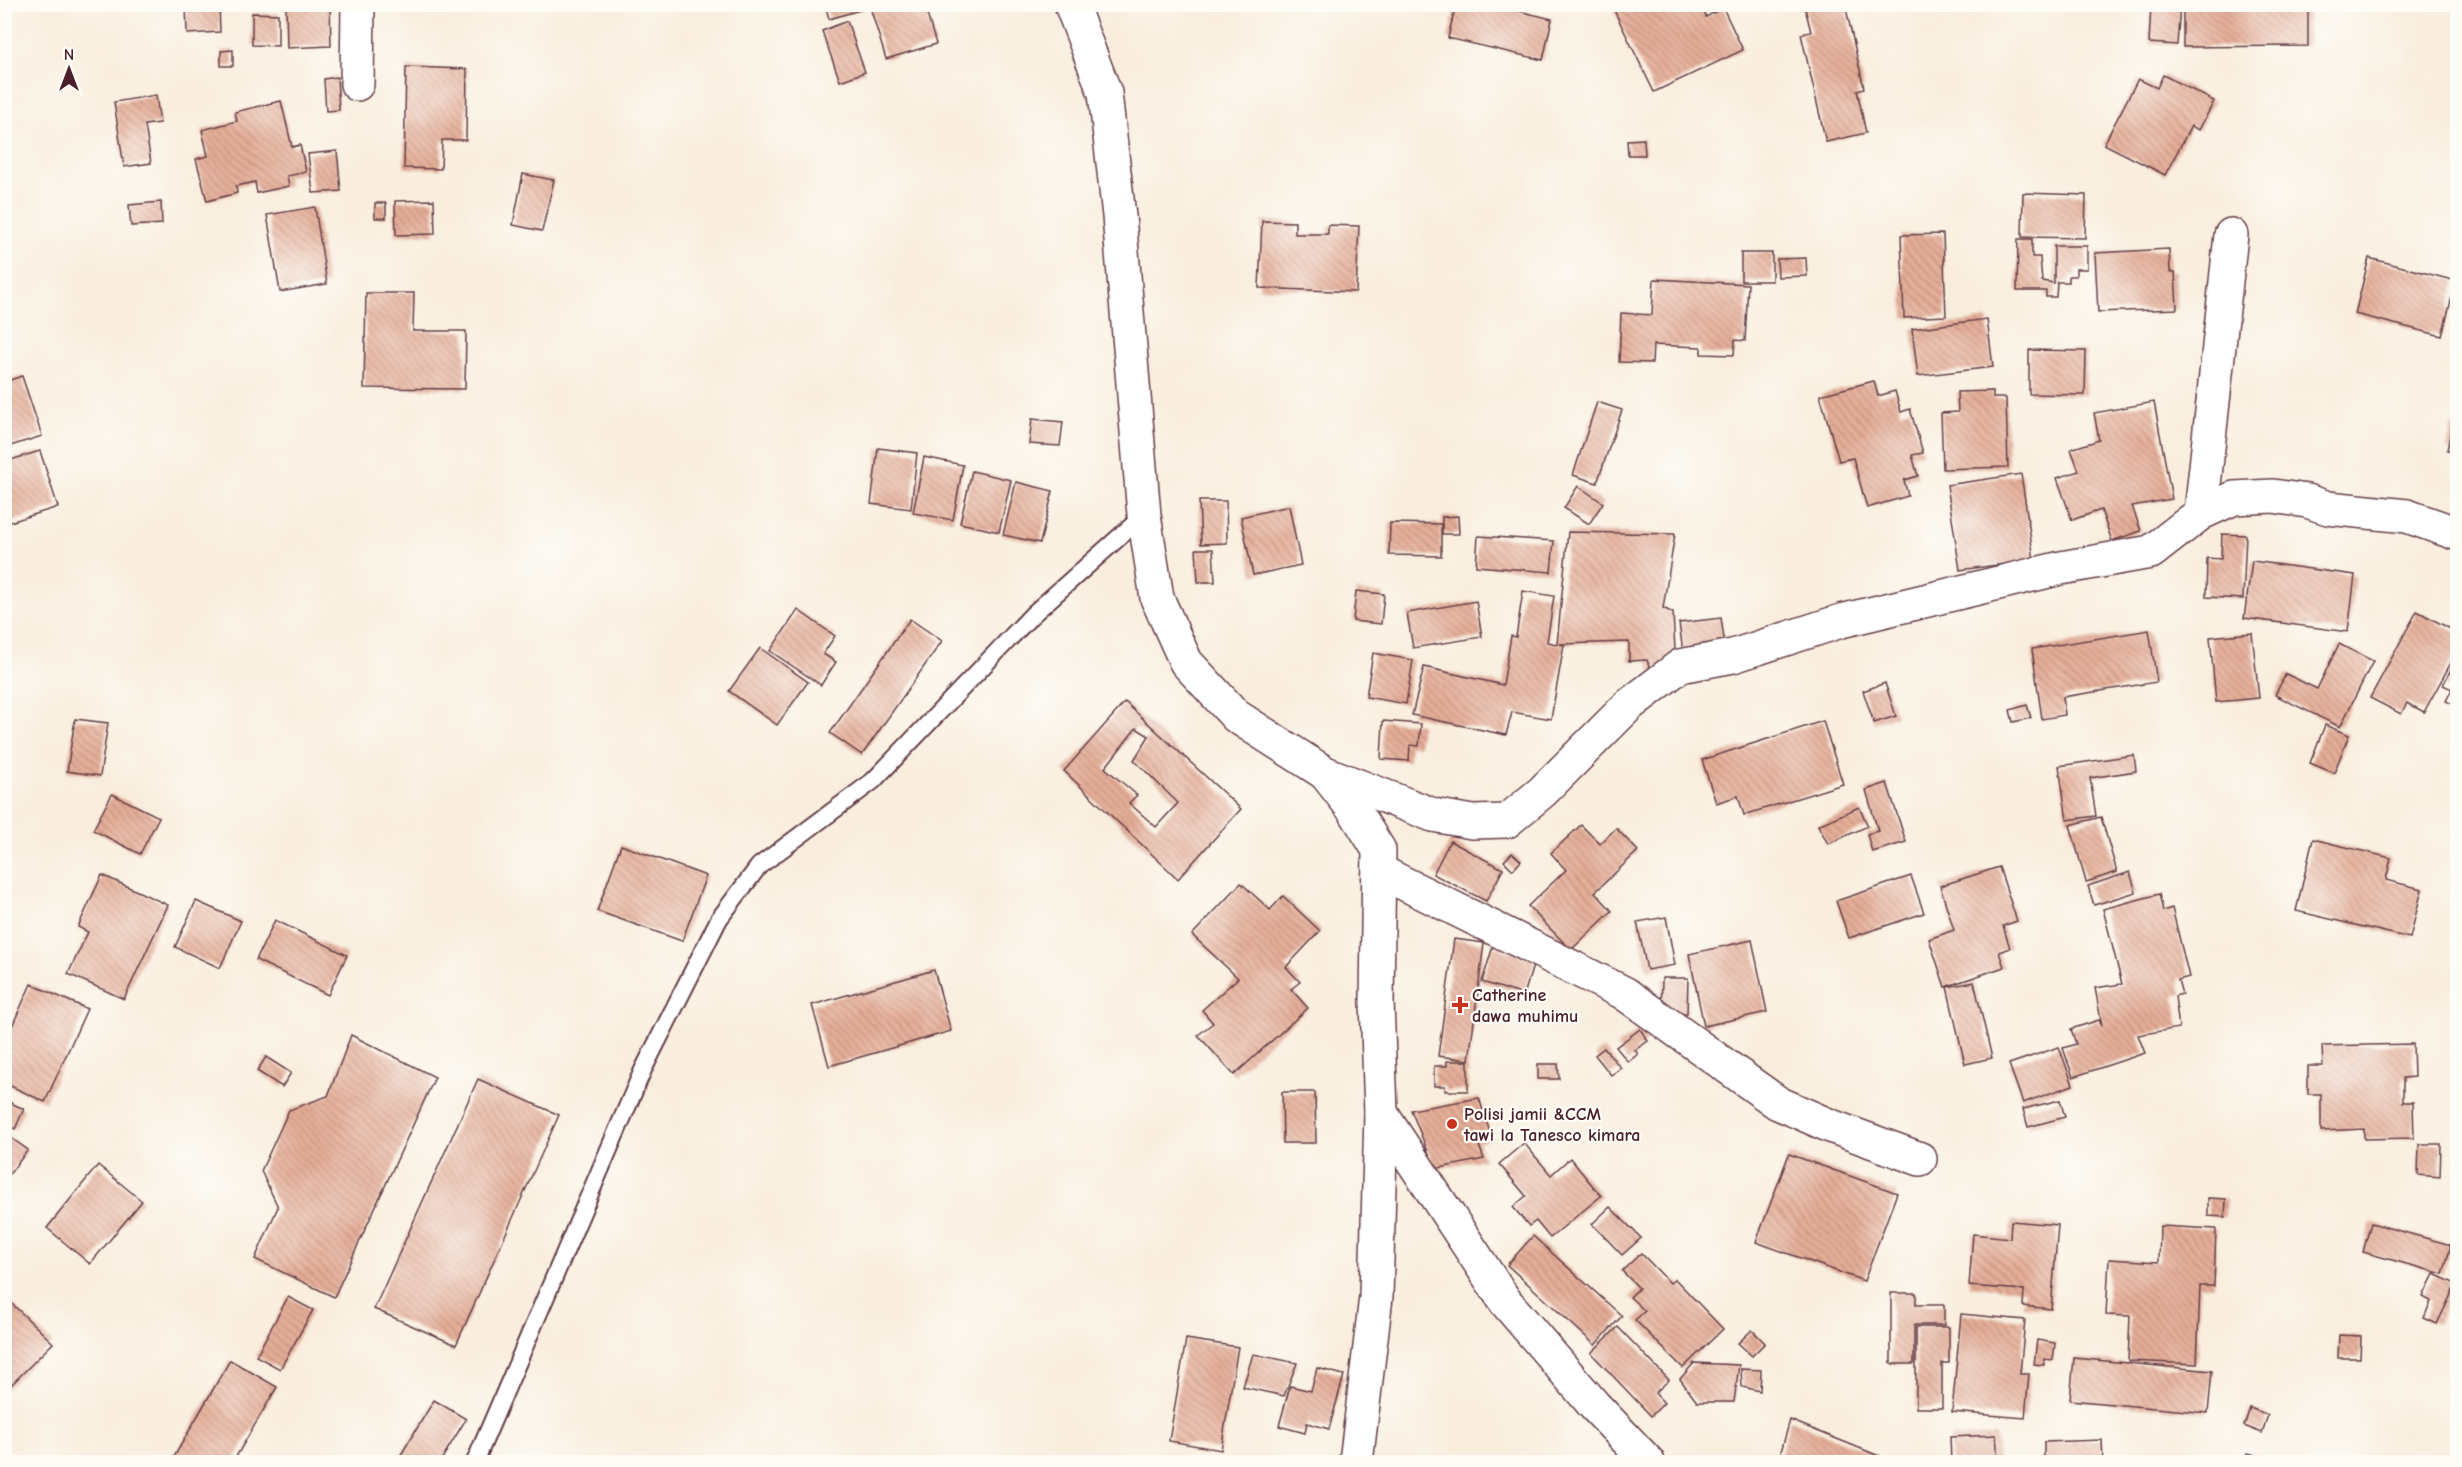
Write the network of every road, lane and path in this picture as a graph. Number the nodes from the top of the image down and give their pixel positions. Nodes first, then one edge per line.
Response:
1 (357, 4) edge
2 (1071, 4) edge
3 (357, 84) dead end
4 (2231, 236) dead end
5 (2201, 513) junction
6 (1144, 515) junction
7 (2457, 534) edge
8 (1325, 773) junction
9 (1381, 873) junction
10 (1381, 1113) junction
11 (1920, 1160) dead end
12 (475, 1462) edge
13 (1356, 1462) edge
14 (1648, 1462) edge

1 - 3 street
2 - 6 street
4 - 5 street
5 - 7 street
5 - 8 street
6 - 8 street
6 - 12 lane
8 - 9 street
9 - 10 street
9 - 11 street
10 - 13 street
10 - 14 street

